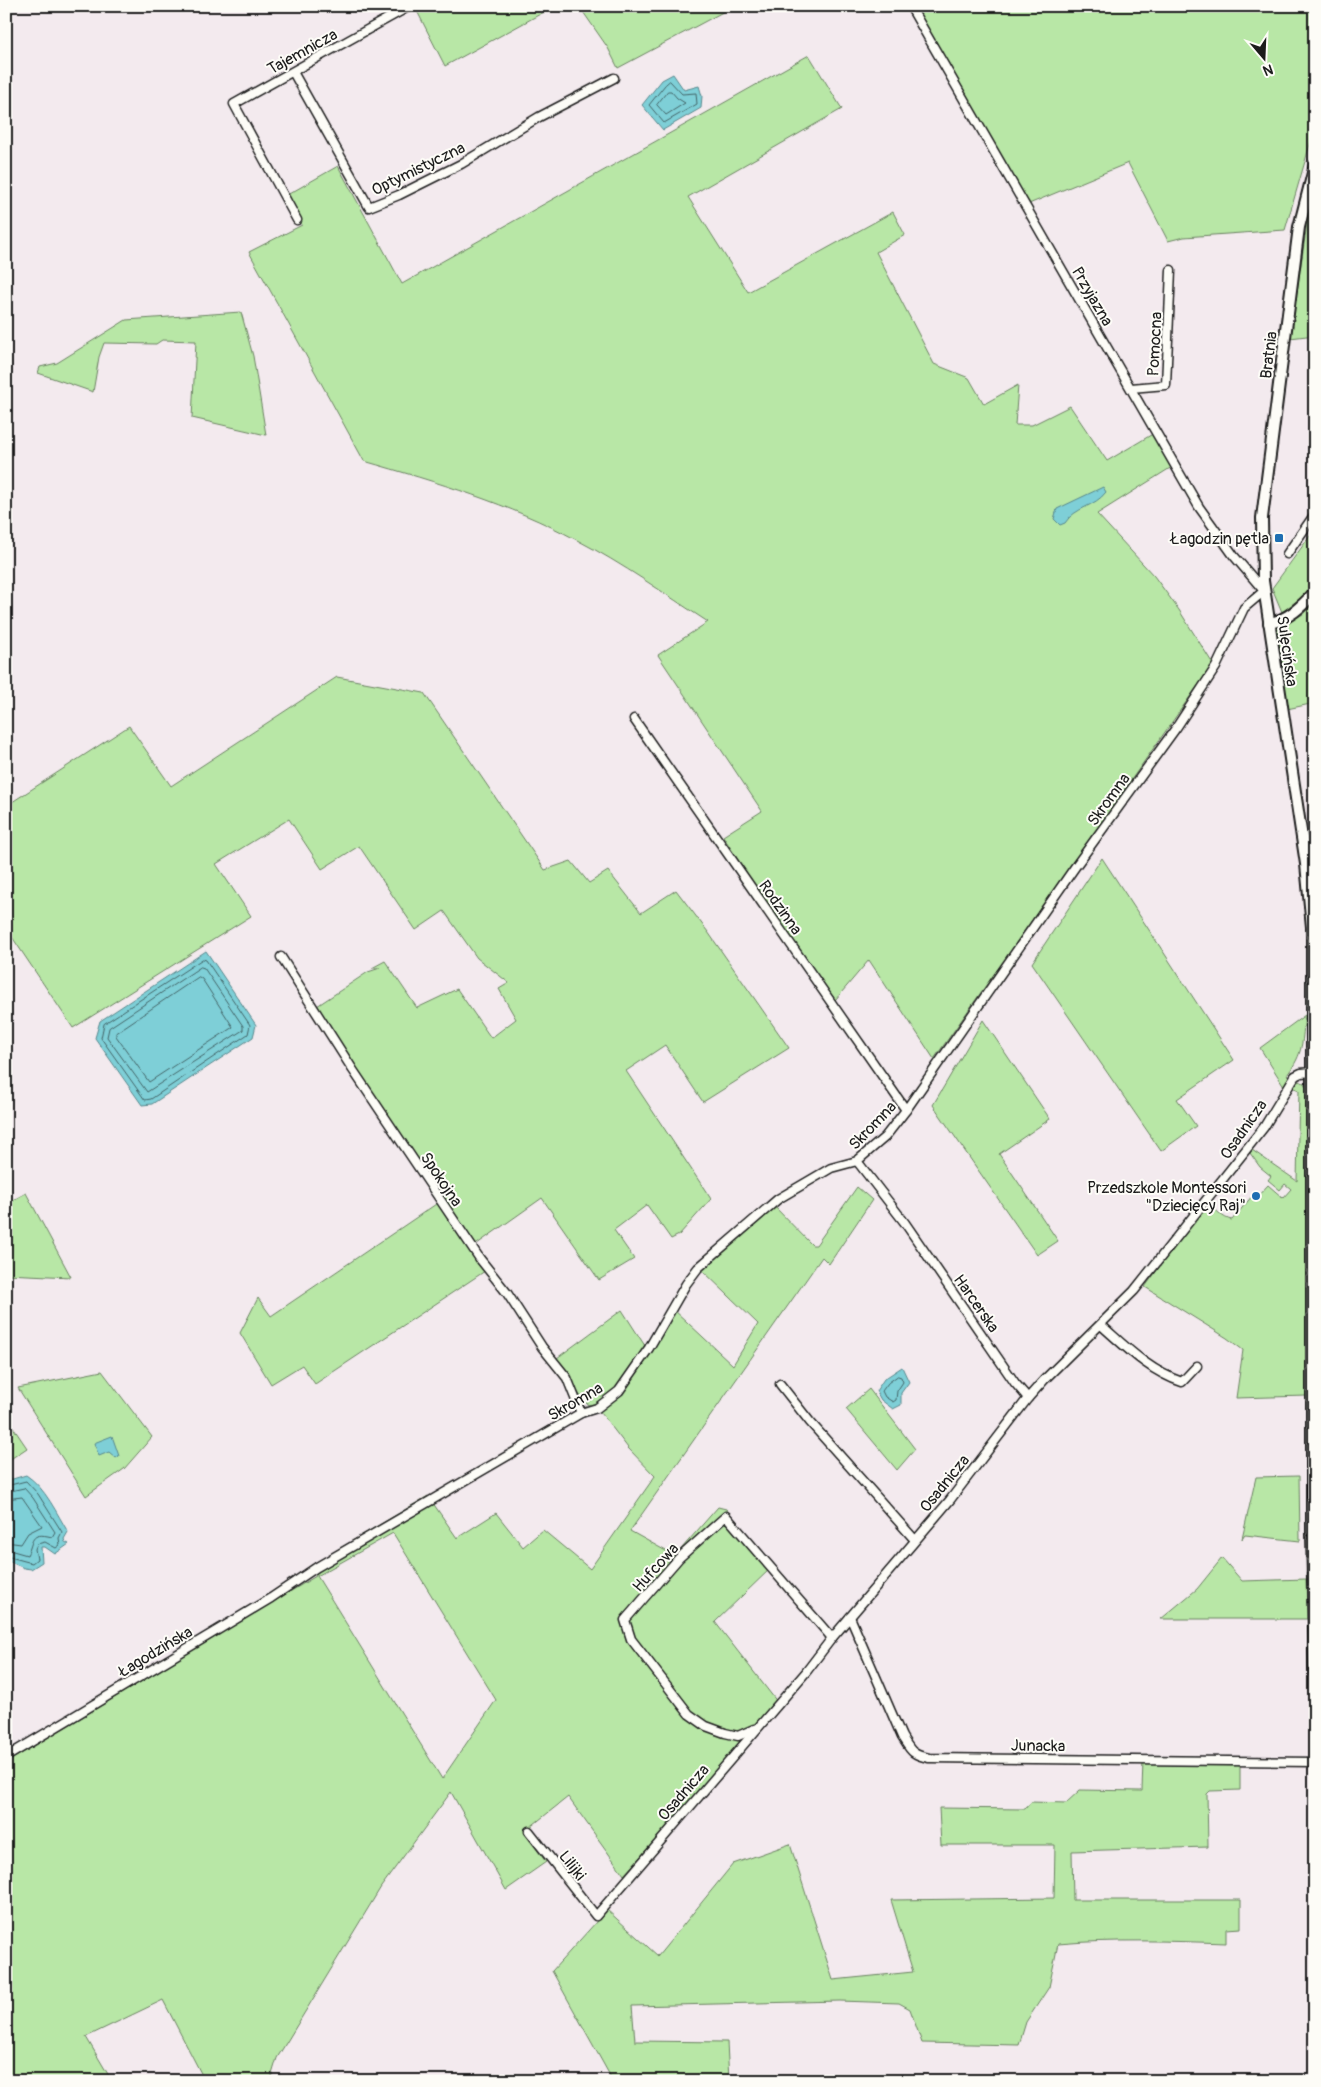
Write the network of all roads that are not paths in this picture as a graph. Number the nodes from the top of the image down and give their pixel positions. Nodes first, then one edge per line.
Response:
1 (410, 6) edge
2 (910, 6) edge
3 (293, 72) junction
4 (614, 78) dead end
5 (1315, 165) edge
6 (297, 220) dead end
7 (1171, 270) dead end
8 (1130, 388) junction
9 (1315, 514) edge
10 (1287, 554) dead end
11 (1264, 591) junction
12 (1315, 592) edge
13 (1269, 623) junction
14 (634, 720) dead end
15 (282, 957) dead end
16 (1312, 1072) junction
17 (906, 1110) junction
18 (857, 1161) junction
19 (1101, 1325) junction
20 (1197, 1366) dead end
21 (1314, 1371) edge
22 (780, 1384) dead end
23 (1028, 1398) junction
24 (581, 1413) junction
25 (1314, 1533) edge
26 (916, 1540) junction
27 (317, 1567) joint
28 (850, 1617) junction
29 (832, 1638) junction
30 (1315, 1673) edge
31 (756, 1729) junction
32 (6, 1757) edge
33 (1315, 1762) edge
34 (529, 1831) dead end
35 (596, 1916) joint

1 - 3 street, Tajemnicza
2 - 8 street, Przyjazna
3 - 4 street, Optymistyczna
3 - 6 street, Tajemnicza
5 - 11 street, Bratnia
7 - 8 street, Pomocna
8 - 11 street, Przyjazna
9 - 10 street
11 - 13 street, Sulęcińska
11 - 17 street, Skromna
12 - 13 street
13 - 16 street, Sulęcińska
14 - 17 street, Rodzinna
15 - 24 street, Spokojna
16 - 19 street, Osadnicza
16 - 21 street, Sulęcińska
17 - 18 street, Skromna
18 - 23 street, Harcerska
18 - 24 street, Skromna
19 - 20 street
19 - 23 street, Osadnicza
21 - 25 street, Sulęcińska
22 - 26 street
23 - 26 street, Osadnicza
24 - 27 street, Skromna
25 - 30 street, Sulęcińska
26 - 28 street, Osadnicza
27 - 32 street, Łagodzińska
28 - 29 street, Osadnicza
28 - 33 street, Junacka
29 - 31 street, Osadnicza
29 - 31 street, Hufcowa
31 - 35 street, Osadnicza
34 - 35 street, Lilijki

